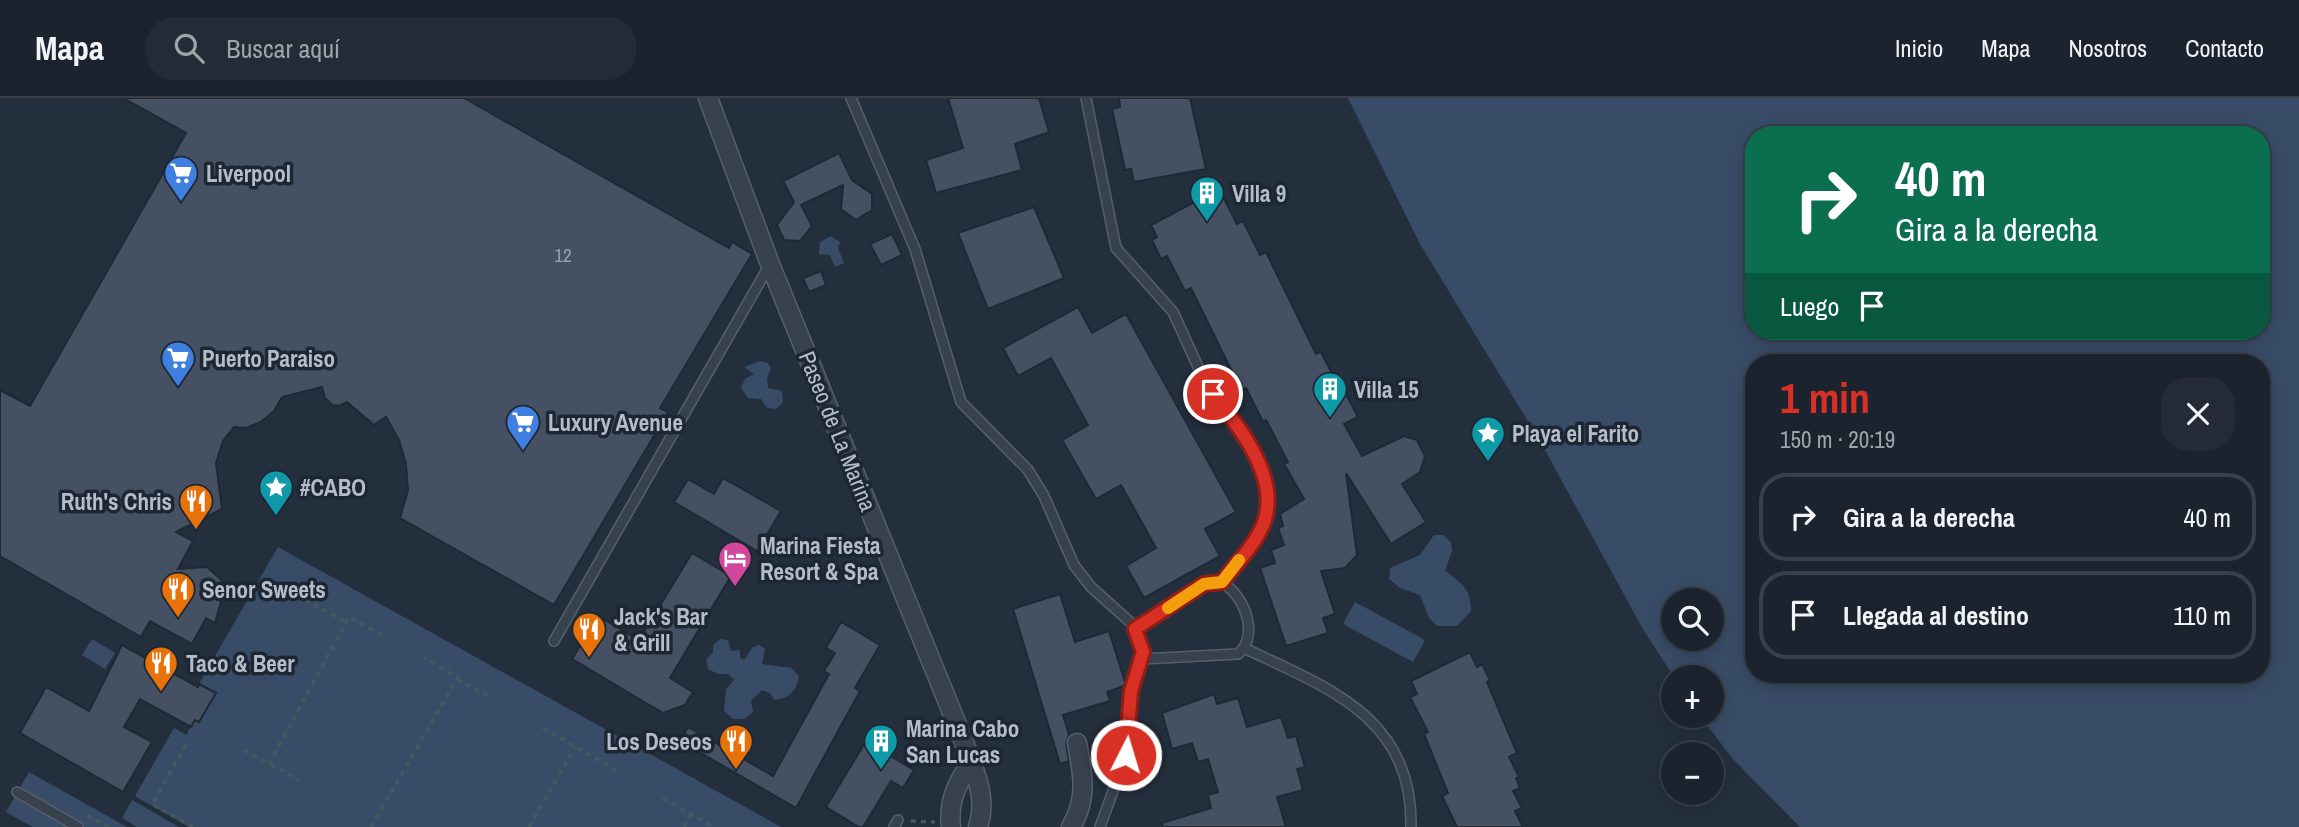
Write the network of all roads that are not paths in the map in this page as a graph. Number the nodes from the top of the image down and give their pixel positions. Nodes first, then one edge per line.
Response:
1 (708, 98) edge
2 (851, 98) edge
3 (1086, 98) edge
4 (770, 264) junction
5 (1222, 582) junction
6 (1135, 629) junction
7 (554, 641) dead end
8 (1244, 648) junction
9 (1142, 659) junction
10 (1077, 743) dead end
11 (972, 763) junction
12 (17, 792) dead end
13 (951, 825) edge
14 (78, 827) edge
15 (978, 827) edge
16 (1071, 827) edge
17 (1100, 827) edge
18 (1411, 827) edge

1 - 4 street, Paseo de La Marina
2 - 6 lane
3 - 5 lane
4 - 7 lane
4 - 11 street, Paseo de La Marina
5 - 6 lane
5 - 8 lane
6 - 9 lane
8 - 9 lane
8 - 18 lane
9 - 17 lane
10 - 16 street
11 - 13 street
11 - 15 street, Paseo de La Marina
12 - 14 lane

